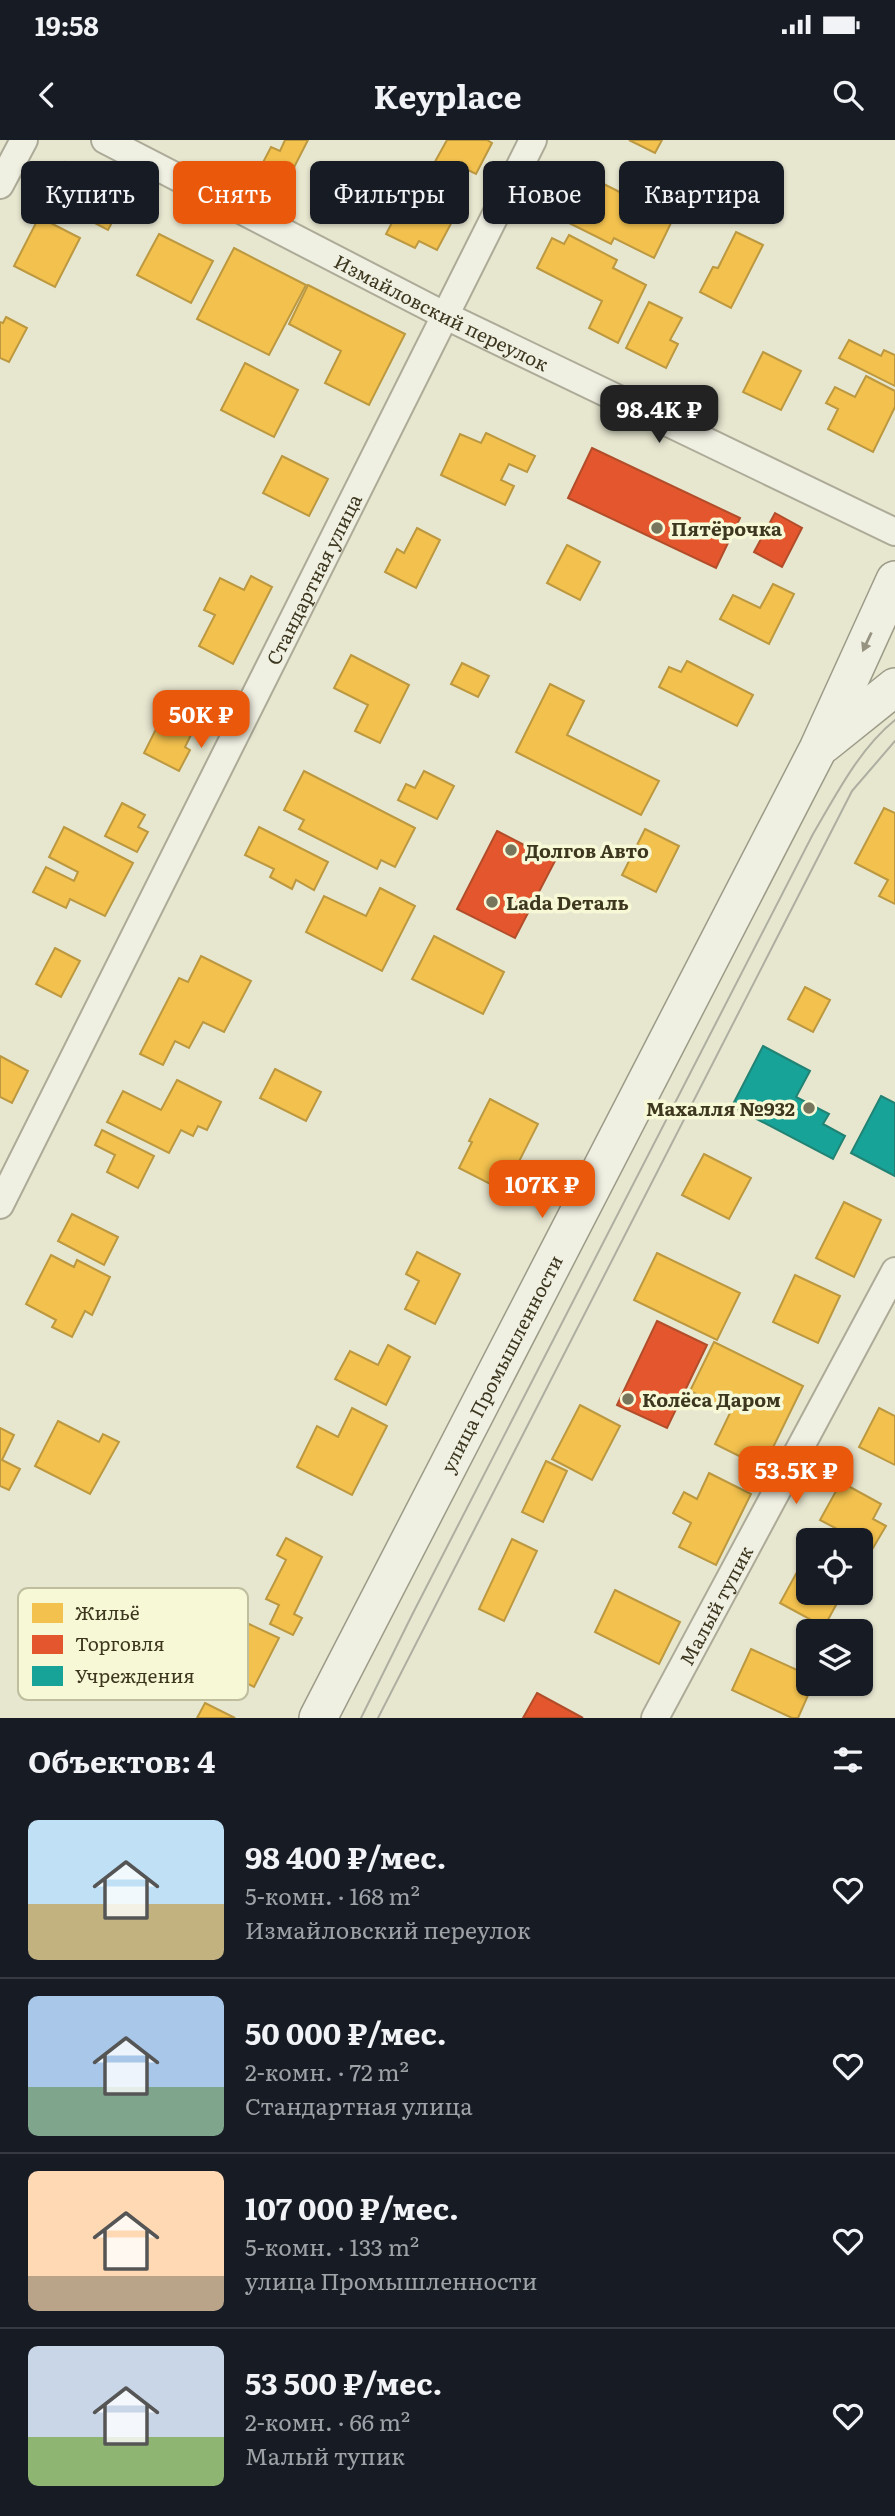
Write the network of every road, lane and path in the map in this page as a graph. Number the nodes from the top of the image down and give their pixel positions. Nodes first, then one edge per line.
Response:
1 (24, 140) edge
2 (105, 140) edge
3 (533, 140) edge
4 (0, 185) edge
5 (444, 315) junction
6 (895, 532) edge
7 (895, 580) edge
8 (895, 687) edge
9 (818, 749) junction
10 (0, 1205) edge
11 (895, 1271) edge
12 (318, 1718) edge
13 (655, 1718) edge

1 - 4 street
2 - 5 street, Измайловский переулок
3 - 5 street, Стандартная улица
5 - 6 street, Измайловский переулок
5 - 10 street, Стандартная улица
7 -> 9 main road, улица Промышленности
8 - 9 main road, улица Промышленности
9 - 12 main road, улица Промышленности
11 - 13 street, Малый тупик

